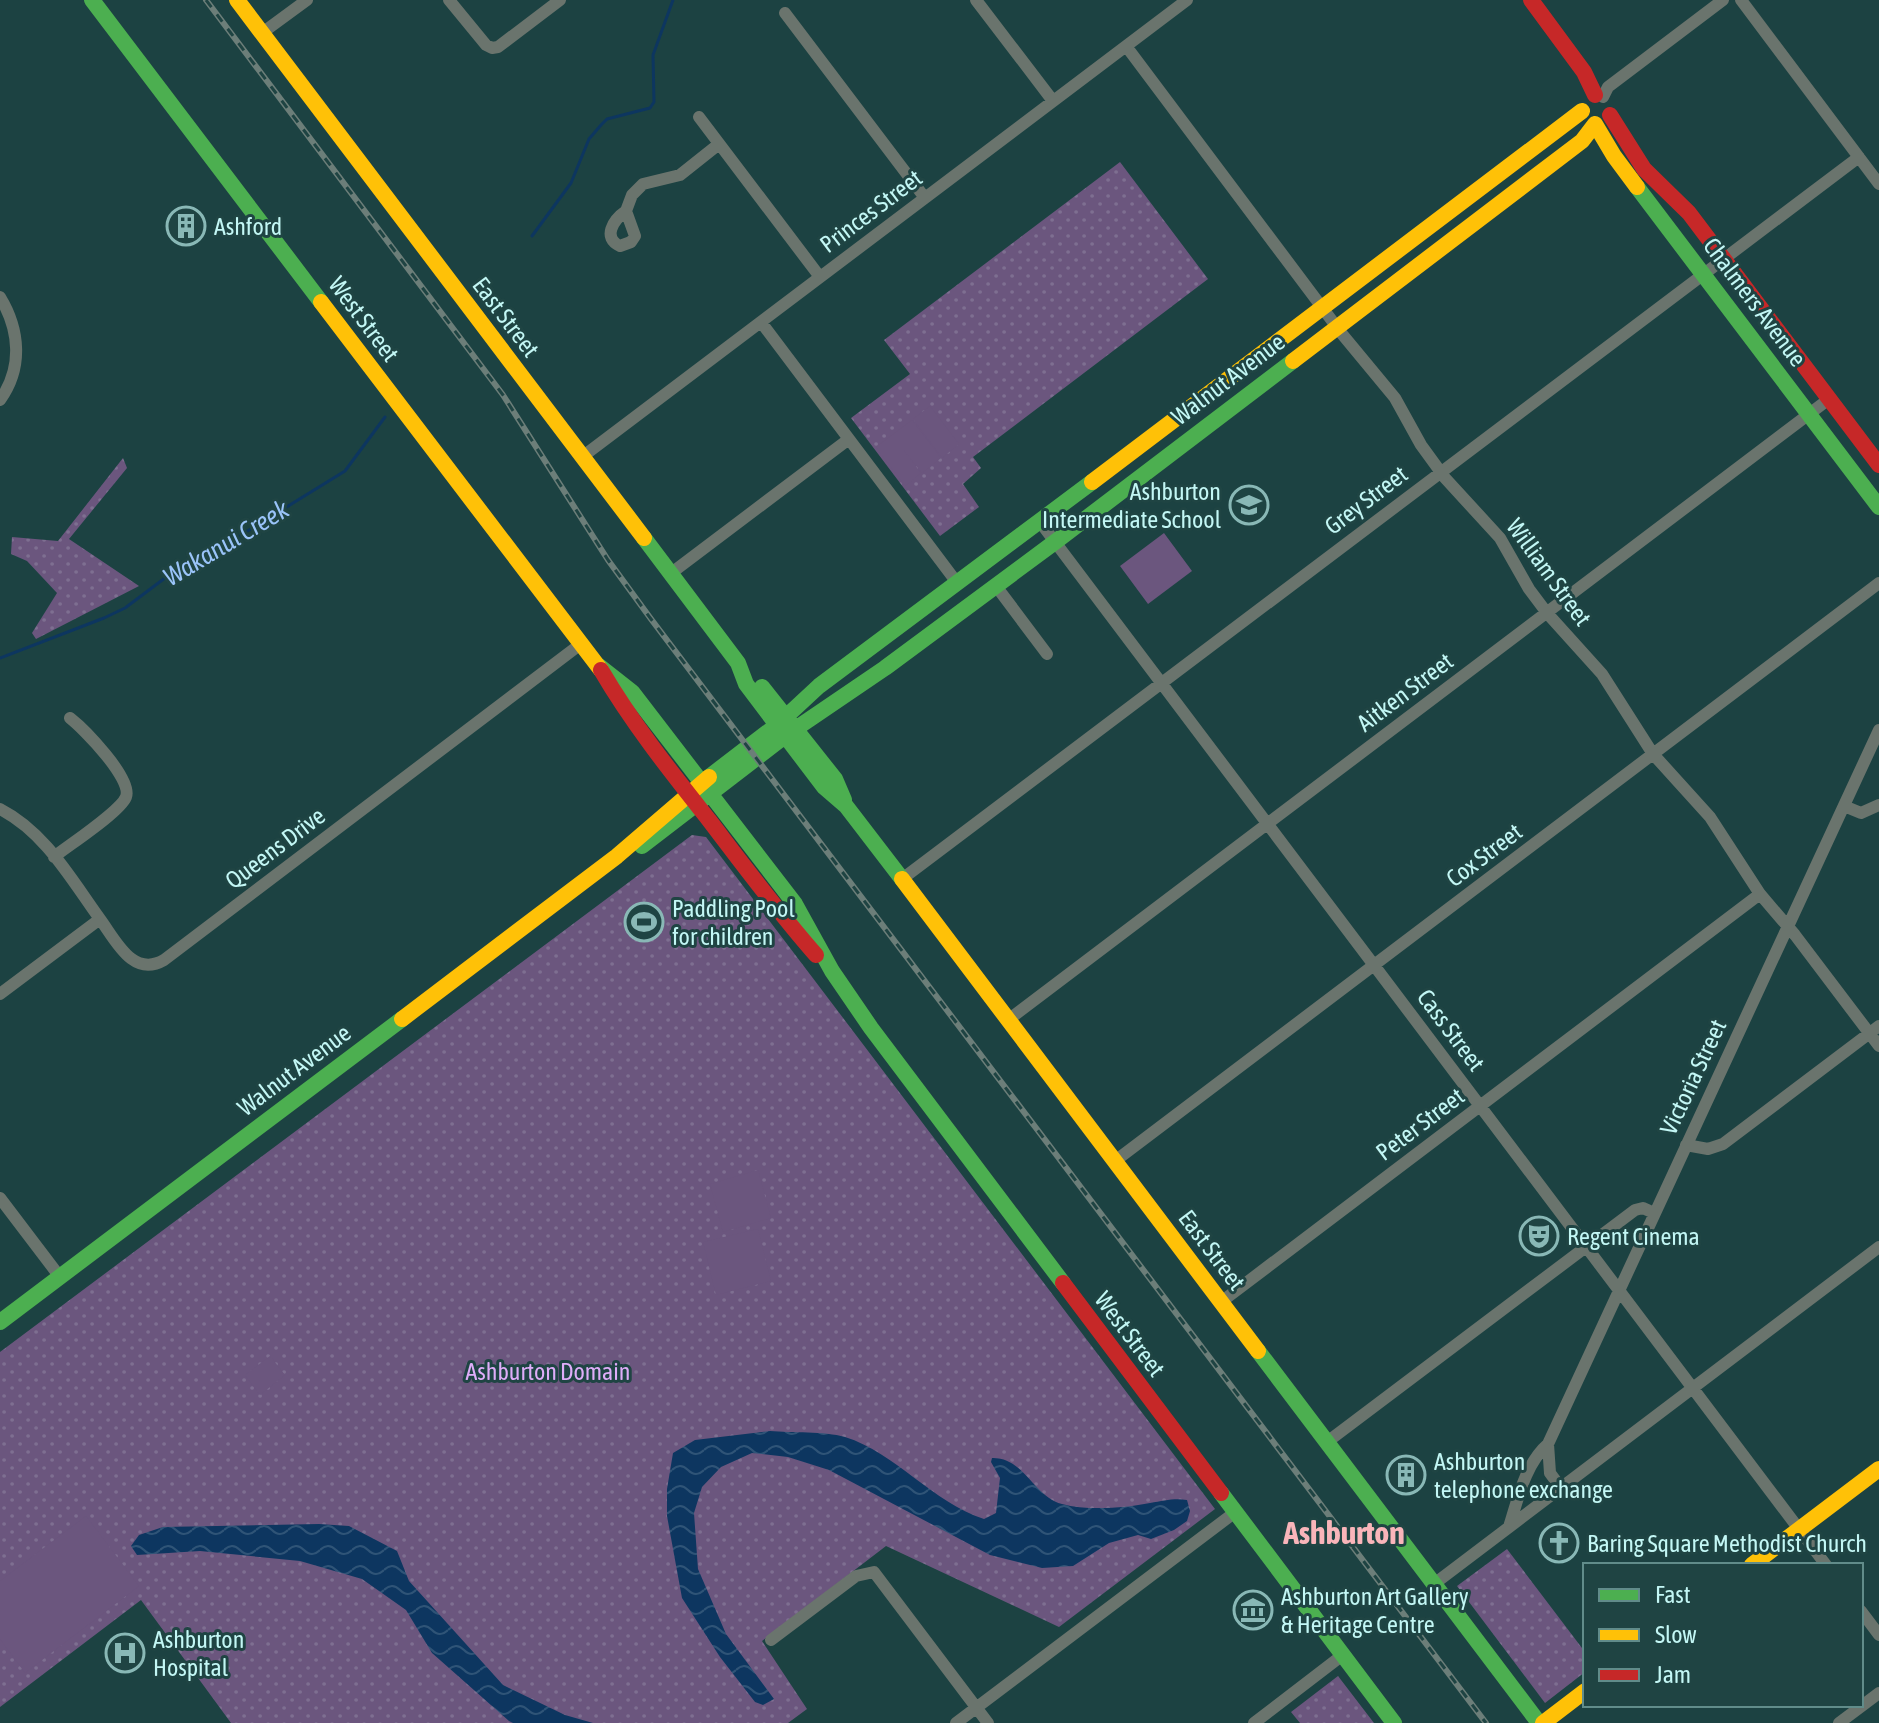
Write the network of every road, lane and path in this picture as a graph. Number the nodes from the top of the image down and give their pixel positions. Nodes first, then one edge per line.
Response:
1 (92, 0) edge
2 (237, 0) edge
3 (307, 0) edge
4 (449, 0) edge
5 (560, 0) edge
6 (976, 0) edge
7 (1187, 0) edge
8 (1531, 0) edge
9 (1723, 0) edge
10 (1741, 0) edge
11 (785, 13) dead end
12 (262, 33) junction
13 (1126, 46) junction
14 (1599, 96) junction
15 (1053, 101) junction
16 (1582, 111) junction
17 (699, 117) dead end
18 (1602, 119) junction
19 (1582, 141) junction
20 (719, 144) junction
21 (1614, 156) junction
22 (1859, 157) junction
23 (1879, 184) edge
24 (925, 198) junction
25 (626, 211) dead end
26 (1723, 258) junction
27 (1703, 273) junction
28 (820, 277) junction
29 (0, 297) edge
30 (1321, 307) junction
31 (761, 322) junction
32 (1336, 327) junction
33 (1829, 399) junction
34 (0, 400) edge
35 (1809, 414) junction
36 (849, 439) junction
37 (582, 457) junction
38 (1879, 465) edge
39 (1440, 471) junction
40 (1879, 507) edge
41 (1040, 522) junction
42 (1055, 542) junction
43 (670, 574) junction
44 (1879, 583) edge
45 (958, 584) junction
46 (996, 586) junction
47 (1547, 613) junction
48 (582, 643) junction
49 (869, 648) junction
50 (1047, 654) dead end
51 (599, 666) junction
52 (885, 668) junction
53 (1161, 683) junction
54 (70, 718) dead end
55 (786, 726) junction
56 (1879, 730) edge
57 (1653, 754) junction
58 (707, 787) junction
59 (693, 800) junction
60 (1879, 805) edge
61 (1844, 806) junction
62 (0, 809) edge
63 (1268, 824) junction
64 (54, 857) junction
65 (902, 879) junction
66 (1760, 894) junction
67 (100, 919) junction
68 (1787, 927) junction
69 (1375, 965) junction
70 (832, 971) junction
71 (0, 994) edge
72 (1008, 1020) junction
73 (1874, 1030) edge
74 (1879, 1046) edge
75 (1481, 1106) junction
76 (1686, 1145) junction
77 (1115, 1161) junction
78 (0, 1198) edge
79 (1654, 1213) junction
80 (1587, 1246) junction
81 (1879, 1247) edge
82 (60, 1277) junction
83 (1619, 1289) junction
84 (1221, 1302) junction
85 (0, 1322) edge
86 (1693, 1388) junction
87 (1327, 1442) junction
88 (1548, 1444) junction
89 (1879, 1469) edge
90 (1550, 1473) junction
91 (1527, 1476) junction
92 (1561, 1488) junction
93 (1234, 1513) junction
94 (1509, 1527) junction
95 (1799, 1529) junction
96 (1755, 1563) edge
97 (1824, 1563) edge
98 (1434, 1584) junction
99 (1863, 1614) edge
100 (1879, 1635) edge
101 (771, 1640) dead end
102 (1344, 1654) junction
103 (1583, 1692) edge
104 (1860, 1707) edge
105 (976, 1708) junction
106 (1271, 1711) junction
107 (956, 1723) edge
108 (988, 1723) edge
109 (1254, 1723) edge
110 (1280, 1723) edge
111 (1394, 1723) edge
112 (1541, 1723) edge
113 (1839, 1723) edge

1 - 48 main road, West Street
2 - 12 main road, East Street
3 - 12 street
4 - 5 street
6 - 15 street
7 - 13 street, Princes Street
8 - 14 main road
9 - 14 street
10 - 22 street
11 - 24 street
12 - 37 main road, East Street
13 - 15 street, Princes Street
13 - 30 street, William Street
14 - 16 main road
14 - 18 main road
15 - 24 street, Princes Street
16 - 18 main road
16 - 30 main road, Walnut Avenue
17 - 20 street
18 - 19 main road, Walnut Avenue
18 - 21 main road, Chalmers Avenue
18 - 26 main road, Chalmers Avenue
19 - 21 main road
19 - 32 main road, Walnut Avenue
20 - 25 street
20 - 28 street
21 - 27 main road, Chalmers Avenue
22 - 23 street
22 - 26 street, Grey Street
24 - 28 street, Princes Street
26 - 27 street, Grey Street
26 - 33 main road, Chalmers Avenue
27 - 35 main road, Chalmers Avenue
27 - 39 street, Grey Street
28 - 31 street, Princes Street
29 - 34 street
30 - 32 street, William Street
30 - 41 main road, Walnut Avenue
31 - 36 street
31 - 37 street, Princes Street
32 - 39 street, William Street
32 - 42 main road, Walnut Avenue
33 - 35 street, Aitken Street
33 - 38 main road, Chalmers Avenue
35 - 40 main road, Chalmers Avenue
35 - 47 street, Aitken Street
36 - 43 street
36 - 45 street
37 - 43 main road, East Street
39 - 47 street, William Street
39 - 53 street, Grey Street
41 - 42 street, Cass Street
41 - 45 main road, Walnut Avenue
42 - 46 main road, Walnut Avenue
42 - 53 street, Cass Street
43 - 55 main road, East Street
44 - 57 street, Cox Street
45 - 49 main road, Walnut Avenue
46 - 50 street
46 - 52 main road, Walnut Avenue
47 - 57 street, William Street
47 - 63 street, Aitken Street
48 - 51 main road, West Street
48 - 67 street, Queens Drive
49 - 52 main road
49 - 55 main road, Walnut Avenue
51 - 58 main road, West Street
51 - 59 main road, West Street
52 - 55 main road, Walnut Avenue
53 - 63 street, Cass Street
53 - 65 street, Grey Street
54 - 64 street
55 - 58 main road, Walnut Avenue
55 - 65 main road, East Street
56 - 61 street, Victoria Street
57 - 66 street, William Street
57 - 69 street, Cox Street
58 - 59 main road, Walnut Avenue
58 - 70 main road, West Street
59 - 70 main road, West Street
59 - 82 main road, Walnut Avenue
60 - 61 street
61 - 68 street, Victoria Street
62 - 64 street, Queens Drive
63 - 69 street, Cass Street
63 - 72 street, Aitken Street
64 - 67 street, Queens Drive
65 - 72 main road, East Street
66 - 68 street, William Street
66 - 75 street, Peter Street
67 - 71 street
68 - 73 street, William Street
68 - 76 street, Victoria Street
69 - 75 street, Cass Street
69 - 77 street, Cox Street
70 - 93 main road, West Street
72 - 77 main road, East Street
73 - 74 street, William Street
73 - 76 street
75 - 80 street, Cass Street
75 - 84 street, Peter Street
76 - 79 street, Victoria Street
77 - 84 main road, East Street
78 - 82 street
79 - 80 street
79 - 83 street, Victoria Street
80 - 83 street, Cass Street
80 - 87 street
81 - 86 street
82 - 85 main road, Walnut Avenue
83 - 86 street, Cass Street
83 - 88 street, Victoria Street
84 - 87 main road, East Street
86 - 92 street
86 - 95 street, Cass Street
87 - 98 main road, East Street
88 - 90 street, Victoria Street
88 - 91 street, Victoria Street
89 - 95 main road
90 - 91 street
90 - 92 street
91 - 94 street, Victoria Street
92 - 94 street
93 - 102 main road, West Street
93 - 105 street
94 - 98 street
95 - 96 main road
95 - 97 street, Cass Street
98 - 112 main road, East Street
99 - 100 street
101 - 105 street
102 - 106 street
102 - 111 main road, West Street
103 - 112 main road
104 - 113 street
105 - 107 street
105 - 108 street
106 - 109 street
106 - 110 street

